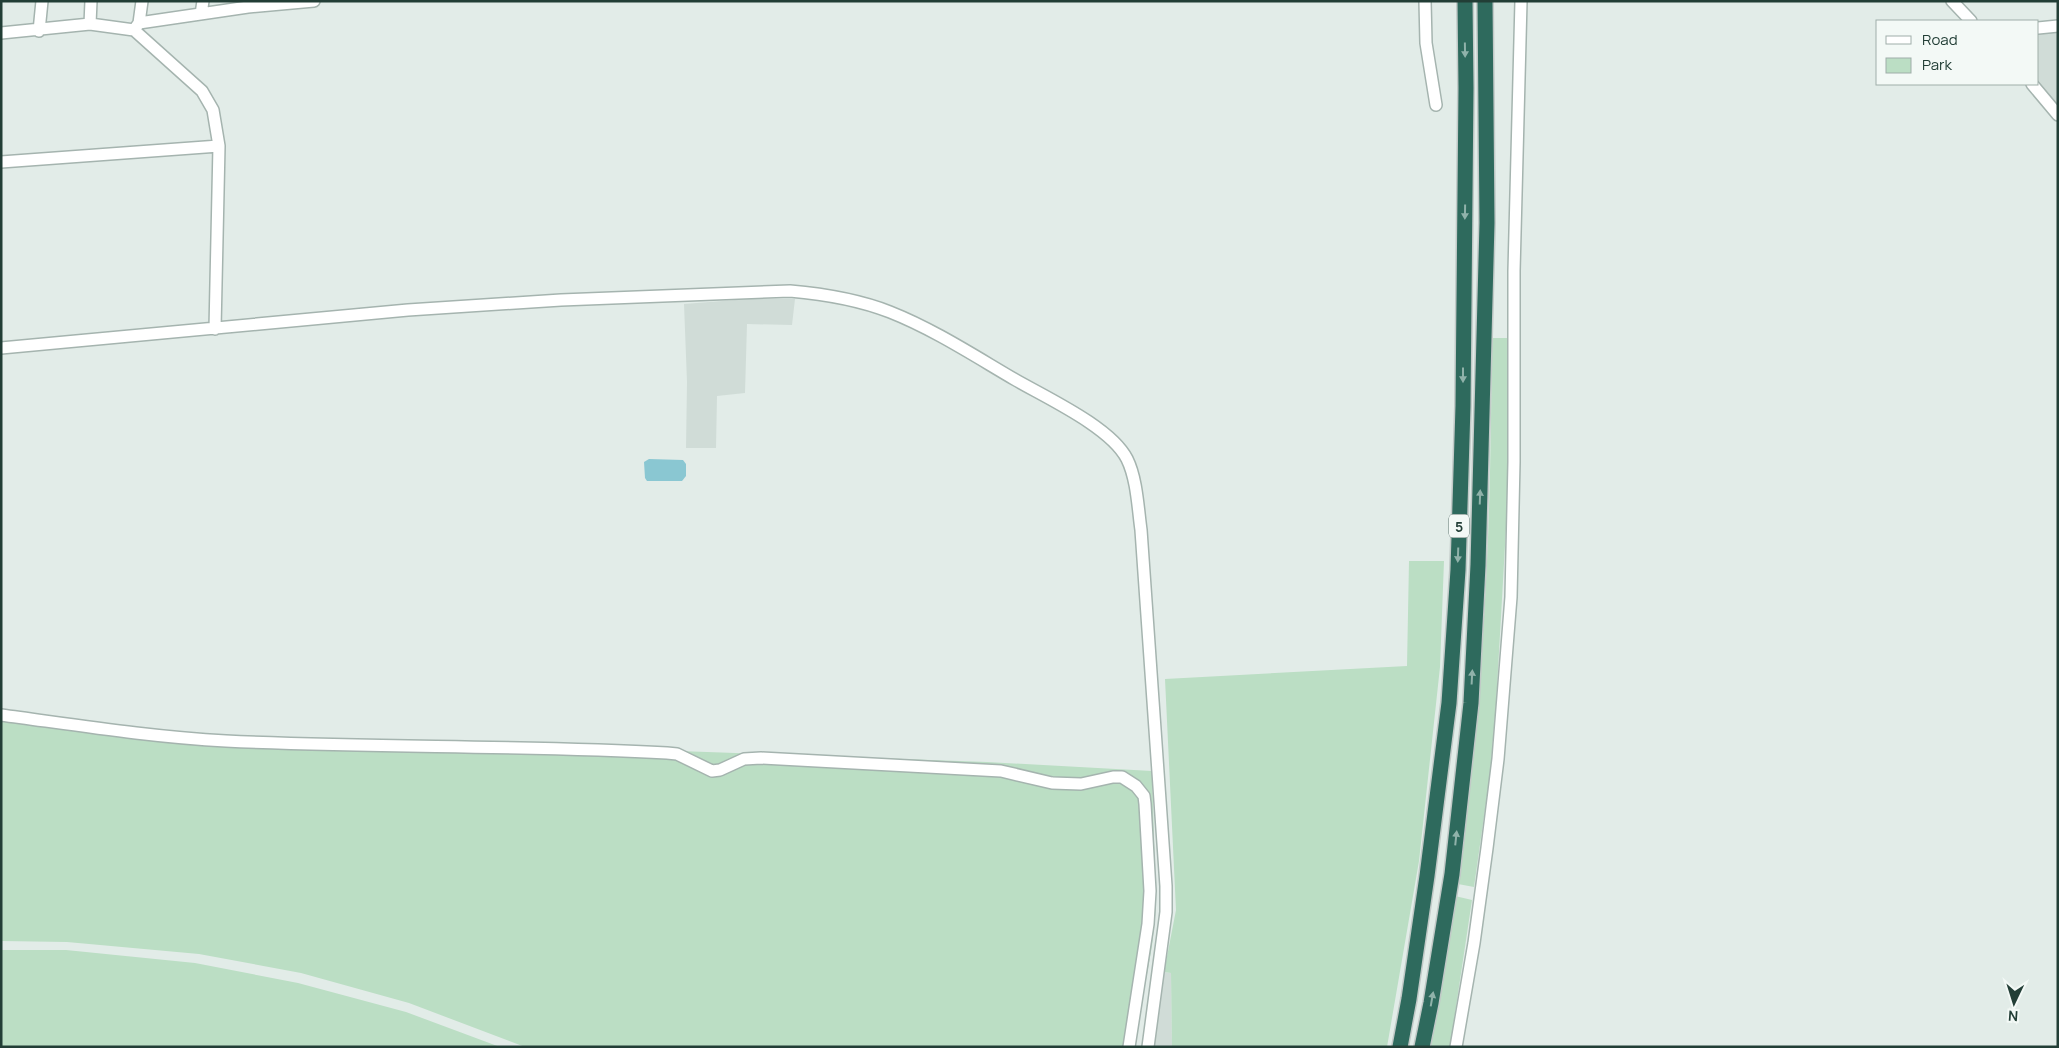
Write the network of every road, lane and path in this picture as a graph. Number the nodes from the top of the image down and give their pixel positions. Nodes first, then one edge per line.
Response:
1 (42, 1) edge
2 (91, 1) edge
3 (142, 1) edge
4 (203, 1) edge
5 (312, 1) edge
6 (1425, 1) edge
7 (1464, 1) edge
8 (1485, 1) edge
9 (1522, 1) edge
10 (1952, 1) edge
11 (248, 4) edge
12 (201, 14) junction
13 (1970, 20) edge
14 (90, 24) junction
15 (137, 26) junction
16 (2058, 26) edge
17 (2039, 28) edge
18 (39, 31) junction
19 (1, 33) edge
20 (2033, 85) edge
21 (1436, 105) dead end
22 (2058, 116) edge
23 (219, 146) junction
24 (1, 162) edge
25 (216, 329) junction
26 (1, 348) edge
27 (1, 715) edge
28 (1129, 1047) edge
29 (1148, 1047) edge
30 (1400, 1047) edge
31 (1422, 1047) edge
32 (1456, 1047) edge

1 - 18 street
2 - 14 street
3 - 15 street
4 - 12 street
5 - 11 street
6 - 21 street
7 -> 30 highway, 5
31 -> 8 highway, 5
9 - 32 street
10 - 13 street
11 - 12 street
12 - 15 street
14 - 15 street
14 - 18 street
15 - 23 street
16 - 17 street
18 - 19 street
20 - 22 street
23 - 24 street
23 - 25 street
25 - 26 street
25 - 29 street
27 - 28 street

